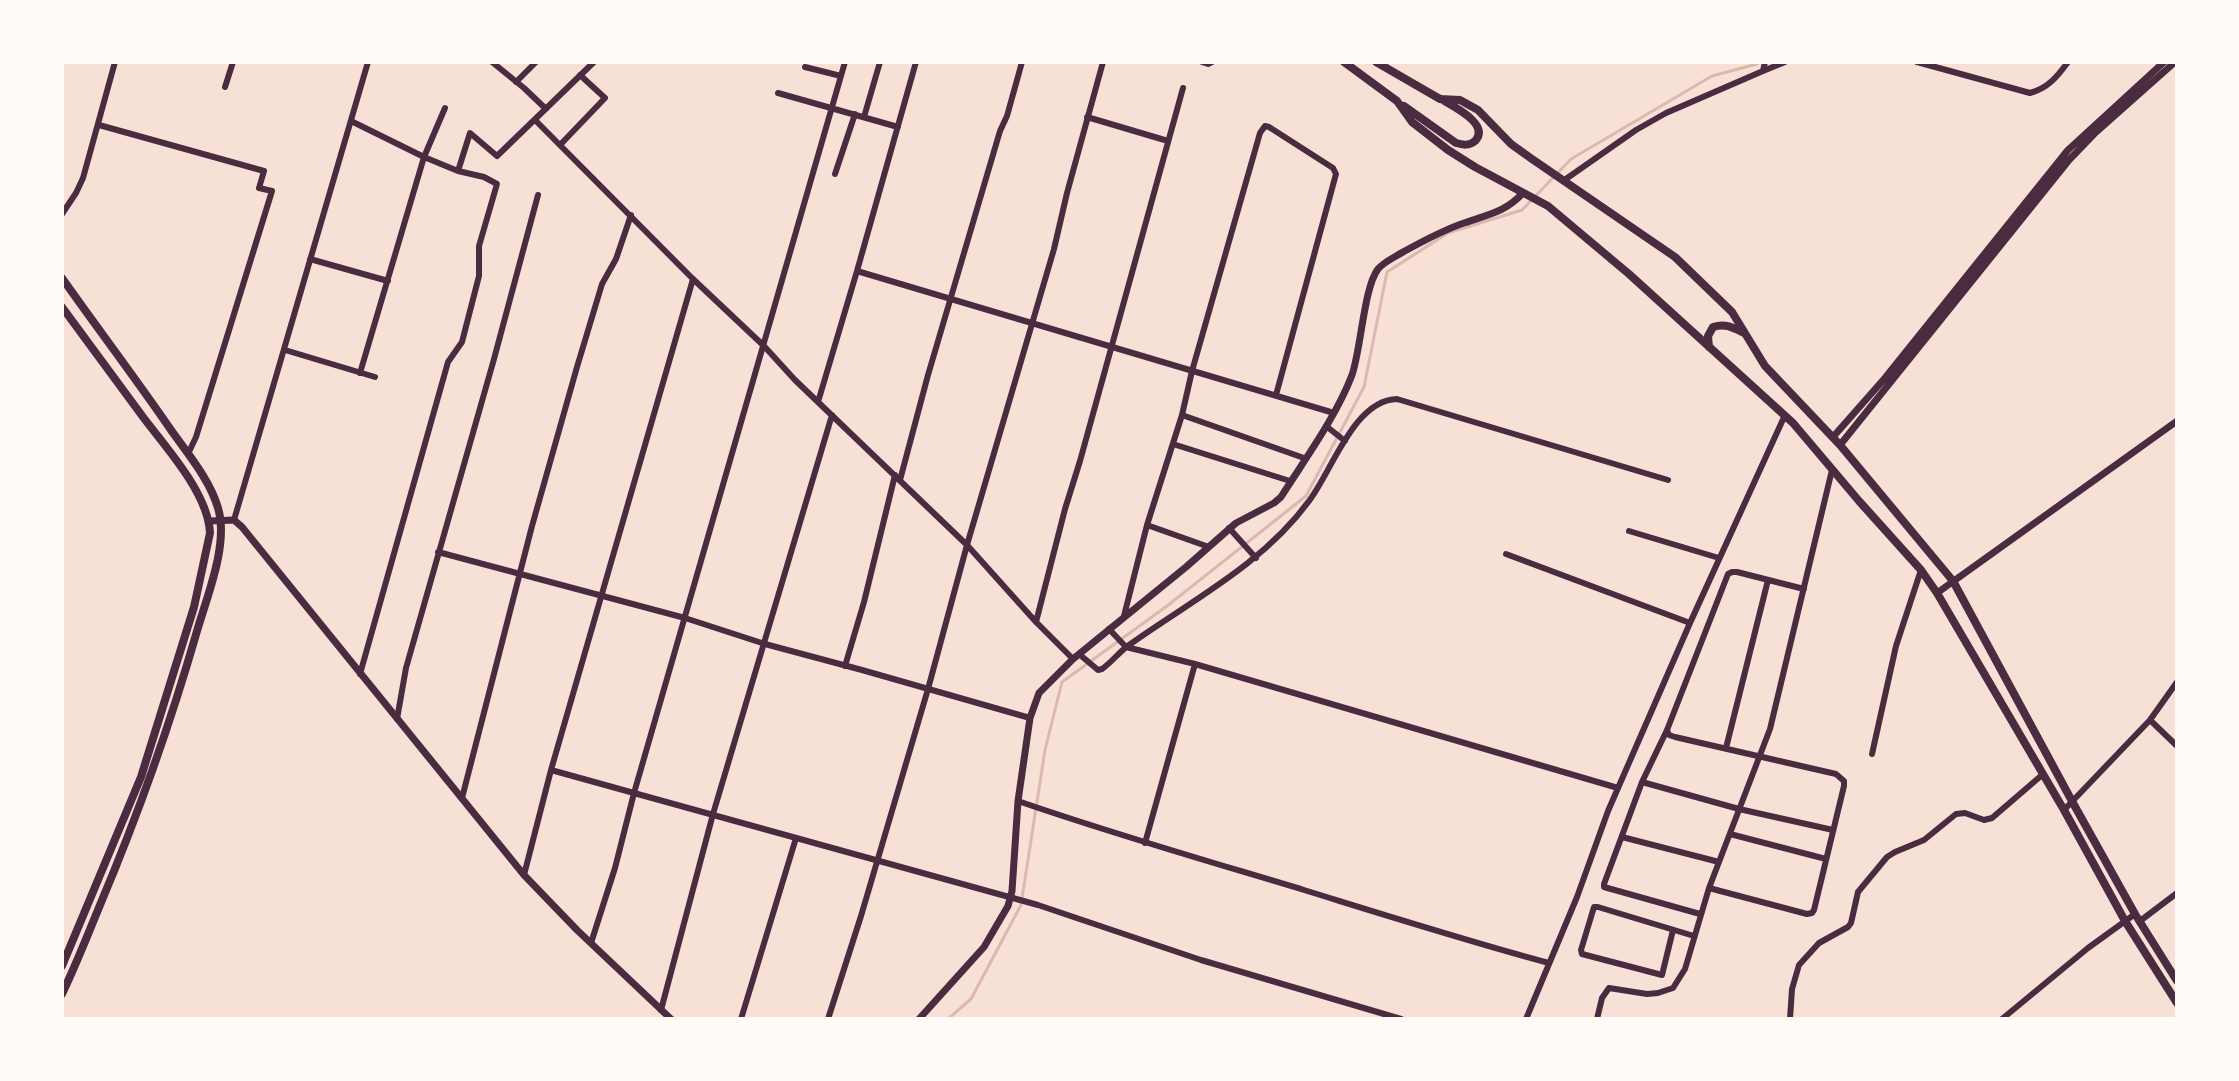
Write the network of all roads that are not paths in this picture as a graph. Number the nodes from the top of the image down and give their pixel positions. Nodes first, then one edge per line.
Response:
1 (115, 62) edge
2 (233, 62) edge
3 (368, 62) edge
4 (492, 62) edge
5 (536, 62) edge
6 (594, 62) edge
7 (845, 62) edge
8 (880, 62) edge
9 (916, 62) edge
10 (1022, 62) edge
11 (1103, 62) edge
12 (1202, 62) edge
13 (1212, 62) edge
14 (1344, 62) edge
15 (1376, 62) edge
16 (1765, 62) edge
17 (1785, 62) edge
18 (1917, 62) edge
19 (2068, 62) edge
20 (2164, 62) edge
21 (2175, 62) edge
22 (805, 67) dead end
23 (1763, 71) junction
24 (580, 75) junction
25 (841, 76) junction
26 (516, 82) junction
27 (225, 87) dead end
28 (1183, 88) dead end
29 (778, 93) dead end
30 (1440, 99) junction
31 (1397, 101) junction
32 (445, 108) dead end
33 (831, 108) junction
34 (546, 109) junction
35 (855, 114) junction
36 (864, 117) junction
37 (1087, 117) junction
38 (535, 120) junction
39 (351, 121) junction
40 (99, 125) junction
41 (898, 127) junction
42 (1168, 141) junction
43 (560, 145) junction
44 (424, 157) junction
45 (458, 171) junction
46 (835, 174) dead end
47 (1561, 180) junction
48 (1525, 194) junction
49 (538, 195) dead end
50 (62, 214) edge
51 (631, 215) junction
52 (310, 259) junction
53 (857, 271) junction
54 (62, 278) edge
55 (693, 279) junction
56 (388, 281) junction
57 (952, 298) junction
58 (62, 307) edge
59 (1032, 322) junction
60 (1746, 335) junction
61 (764, 346) junction
62 (1110, 347) junction
63 (1709, 348) junction
64 (285, 350) junction
65 (1192, 371) junction
66 (360, 373) junction
67 (375, 377) dead end
68 (1276, 395) junction
69 (818, 402) junction
70 (1334, 413) junction
71 (832, 415) junction
72 (1182, 415) junction
73 (1785, 415) junction
74 (2177, 421) edge
75 (1329, 428) junction
76 (1833, 437) junction
77 (1343, 440) junction
78 (1173, 444) junction
79 (1840, 445) junction
80 (188, 454) junction
81 (1304, 458) junction
82 (1832, 470) junction
83 (897, 478) junction
84 (1668, 480) dead end
85 (1290, 481) junction
86 (221, 520) junction
87 (234, 520) junction
88 (210, 521) junction
89 (1147, 525) junction
90 (1232, 530) junction
91 (1629, 531) dead end
92 (967, 545) junction
93 (1209, 547) junction
94 (438, 552) junction
95 (1506, 554) dead end
96 (1254, 555) junction
97 (1719, 558) junction
98 (1921, 570) junction
99 (520, 573) junction
100 (1768, 580) junction
101 (1953, 581) junction
102 (1804, 589) junction
103 (1937, 593) junction
104 (602, 595) junction
105 (1124, 616) junction
106 (685, 618) junction
107 (1036, 622) junction
108 (1690, 623) junction
109 (1110, 632) junction
110 (765, 644) junction
111 (1124, 645) junction
112 (1078, 657) junction
113 (1195, 664) junction
114 (845, 666) junction
115 (360, 674) junction
116 (2177, 682) edge
117 (928, 689) junction
118 (1030, 718) junction
119 (397, 719) junction
120 (2150, 720) junction
121 (1667, 730) junction
122 (2177, 746) edge
123 (1726, 748) junction
124 (1872, 754) dead end
125 (1760, 756) junction
126 (551, 770) junction
127 (2042, 775) junction
128 (1642, 782) junction
129 (1618, 788) junction
130 (634, 793) junction
131 (462, 799) junction
132 (1018, 801) junction
133 (2073, 803) junction
134 (1739, 809) junction
135 (2064, 810) junction
136 (713, 814) junction
137 (1833, 830) junction
138 (1730, 834) junction
139 (1622, 837) junction
140 (796, 838) junction
141 (1145, 843) junction
142 (1826, 859) junction
143 (876, 861) junction
144 (1719, 862) junction
145 (524, 875) junction
146 (1709, 888) junction
147 (2177, 893) edge
148 (1014, 899) junction
149 (1700, 914) junction
150 (2138, 917) junction
151 (2125, 921) junction
152 (1673, 930) junction
153 (1694, 936) junction
154 (591, 943) junction
155 (1549, 963) junction
156 (62, 966) edge
157 (2177, 981) edge
158 (62, 994) edge
159 (2177, 1003) edge
160 (661, 1010) junction
161 (1390, 1018) edge
162 (671, 1019) edge
163 (741, 1019) edge
164 (828, 1019) edge
165 (919, 1019) edge
166 (1401, 1019) edge
167 (1526, 1019) edge
168 (1597, 1019) edge
169 (1790, 1019) edge
170 (2002, 1019) edge

1 - 40 street
2 - 27 street
3 - 39 street
4 - 26 street
5 - 26 street
6 - 24 street
7 - 25 street
8 - 36 street
9 - 41 street
10 - 57 street
11 - 37 street
12 - 13 street
14 - 31 main road
15 - 30 main road
16 - 23 street
17 - 23 street
18 - 19 street
20 - 76 street
21 - 79 street
22 - 25 street
23 - 47 street
24 - 34 street
24 - 43 street
25 - 33 street
26 - 34 street
28 - 42 street
29 - 33 street
30 - 31 main road
30 - 47 main road
31 - 48 main road
32 - 44 street
33 - 35 street
33 - 61 street
34 - 38 street
35 - 36 street
35 - 46 street
36 - 41 street
37 - 42 street
37 - 59 street
38 - 43 street
38 - 45 street
39 - 44 street
39 - 52 street
40 - 50 street
40 - 80 street
41 - 53 street
42 - 62 street
43 - 51 street
44 - 45 street
44 - 56 street
45 - 115 street
47 - 60 main road
48 - 63 main road
48 - 70 street
49 - 94 street
51 - 55 street
51 - 99 street
52 - 56 street
52 - 64 street
53 - 57 street
53 - 69 street
54 - 80 main road
55 - 61 street
55 - 104 street
56 - 66 street
57 - 59 street
57 - 83 street
58 - 88 main road
59 - 62 street
59 - 92 street
60 - 63 main road
60 - 76 main road
61 - 69 street
61 - 106 street
62 - 65 street
62 - 107 street
63 - 73 main road
64 - 66 street
64 - 87 street
65 - 68 street
65 - 68 street
65 - 72 street
66 - 67 street
68 - 70 street
69 - 71 street
70 - 75 street
71 - 83 street
71 - 110 street
72 - 78 street
72 - 81 street
73 - 82 main road
73 - 97 street
74 - 101 street
75 - 77 street
75 - 81 street
76 - 79 main road
77 - 84 street
77 - 96 street
78 - 85 street
78 - 89 street
79 - 101 main road
80 - 86 main road
81 - 85 street
82 - 98 main road
82 - 102 street
83 - 92 street
83 - 114 street
85 - 90 street
86 - 87 street
86 - 88 street
86 - 158 main road
87 - 115 street
88 - 156 main road
89 - 93 street
89 - 105 street
90 - 93 street
90 - 96 street
91 - 97 street
92 - 107 street
92 - 117 street
93 - 105 street
94 - 99 street
94 - 119 street
95 - 108 street
96 - 111 street
97 - 108 street
98 - 103 main road
98 - 124 street
99 - 104 street
99 - 131 street
100 - 102 street
100 - 121 street
100 - 123 street
101 - 103 street
101 - 133 main road
102 - 125 street
103 - 127 main road
104 - 106 street
104 - 126 street
105 - 109 street
106 - 110 street
106 - 130 street
107 - 112 street
108 - 129 street
109 - 111 street
109 - 112 street
110 - 114 street
110 - 136 street
111 - 112 street
111 - 113 street
112 - 118 street
113 - 129 street
113 - 141 street
114 - 117 street
115 - 119 street
116 - 120 street
117 - 118 street
117 - 143 street
118 - 132 street
119 - 131 street
120 - 122 street
120 - 133 street
121 - 123 street
121 - 128 street
123 - 125 street
125 - 134 street
125 - 137 street
126 - 130 street
126 - 145 street
127 - 135 main road
127 - 169 street
128 - 134 street
128 - 139 street
129 - 155 street
130 - 136 street
130 - 154 street
131 - 145 street
132 - 141 street
132 - 148 street
133 - 135 street
133 - 150 main road
134 - 137 street
134 - 138 street
135 - 151 main road
136 - 140 street
136 - 160 street
137 - 142 street
138 - 142 street
138 - 144 street
139 - 144 street
139 - 149 street
140 - 143 street
140 - 163 street
141 - 155 street
142 - 146 street
143 - 148 street
143 - 164 street
144 - 146 street
145 - 154 street
146 - 149 street
147 - 150 street
148 - 161 street
148 - 165 street
149 - 153 street
150 - 151 street
150 - 157 main road
151 - 159 main road
151 - 170 street
152 - 152 street
152 - 153 street
153 - 168 street
154 - 160 street
155 - 167 street
160 - 162 street
161 - 166 street

